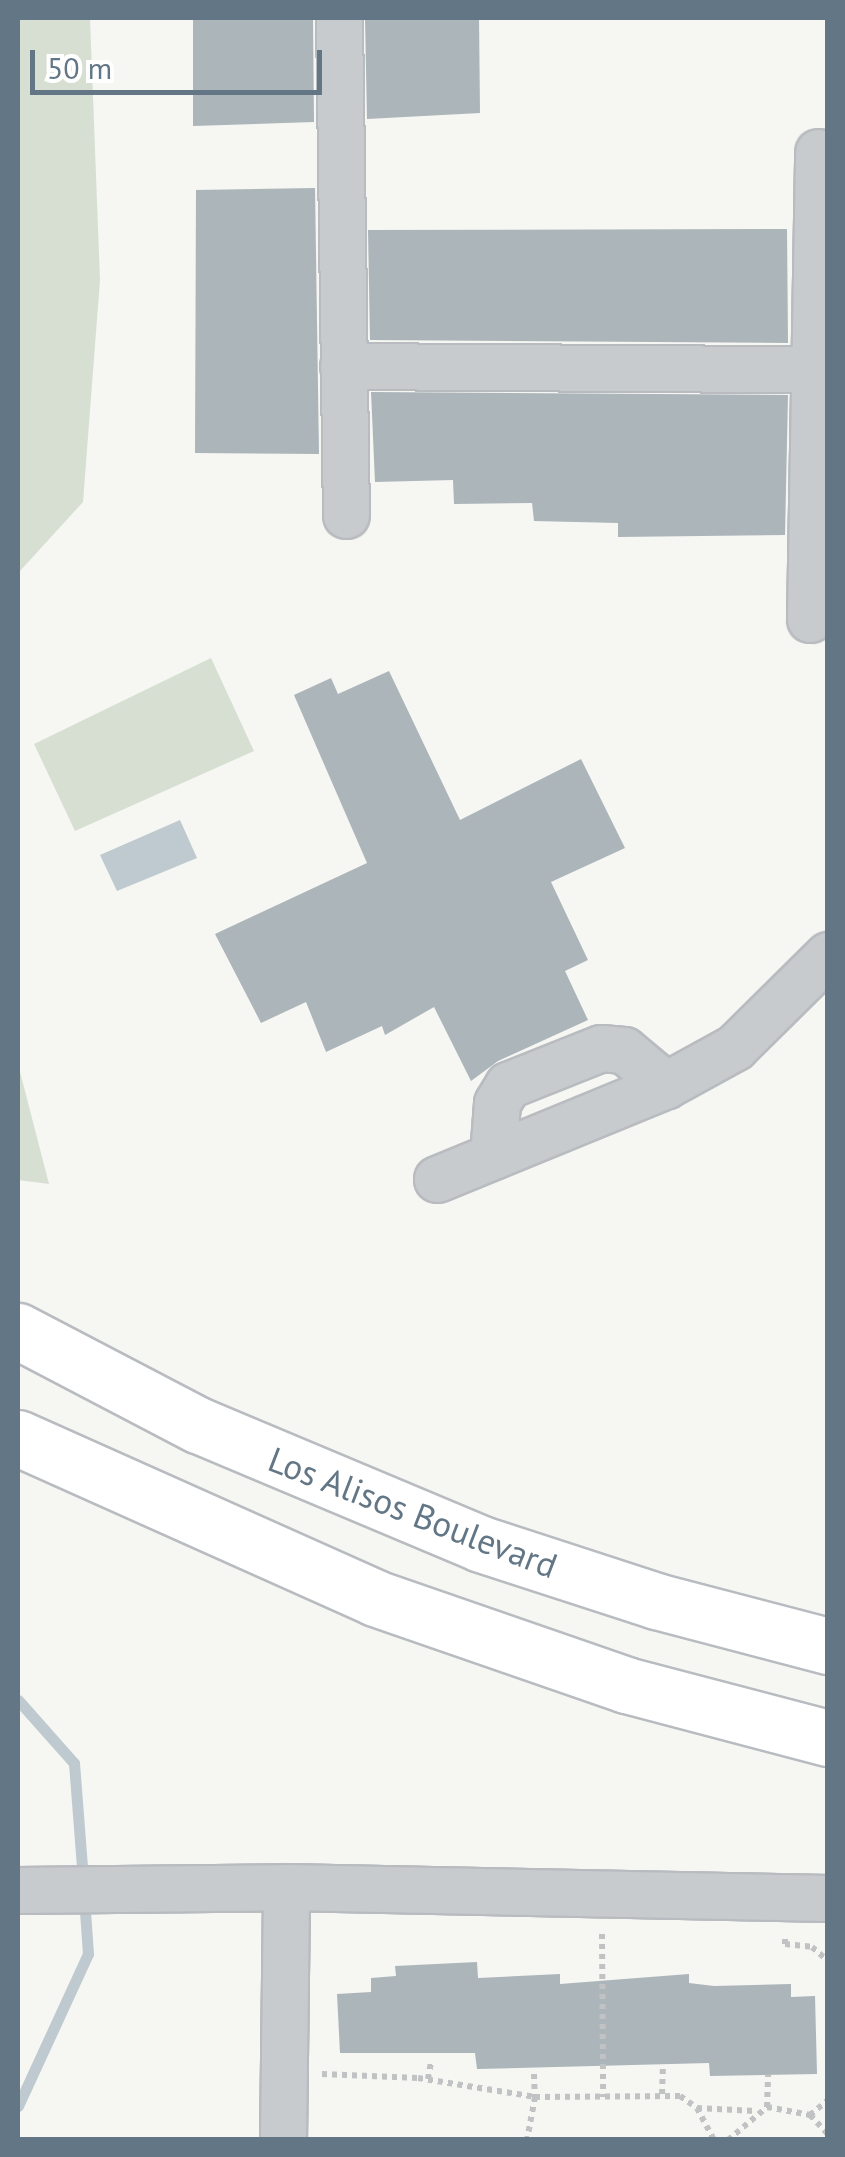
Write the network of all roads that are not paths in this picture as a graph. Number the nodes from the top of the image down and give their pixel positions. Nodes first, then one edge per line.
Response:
1 (339, 18) edge
2 (818, 152) dead end
3 (343, 366) junction
4 (814, 369) junction
5 (346, 515) dead end
6 (810, 619) dead end
7 (828, 954) edge
8 (666, 1086) junction
9 (493, 1156) junction
10 (438, 1179) dead end
11 (18, 1331) edge
12 (18, 1438) edge
13 (828, 1646) edge
14 (828, 1738) edge
15 (286, 1887) junction
16 (35, 1890) edge
17 (828, 1898) edge
18 (283, 2140) edge

1 - 3 lane
2 - 4 lane
3 - 4 lane
3 - 5 lane
4 - 6 lane
7 - 8 lane
8 - 9 lane
8 - 9 lane
9 - 10 lane
11 - 13 main road, Los Alisos Boulevard
12 - 14 main road
15 - 16 lane
15 - 17 lane
15 - 18 lane

